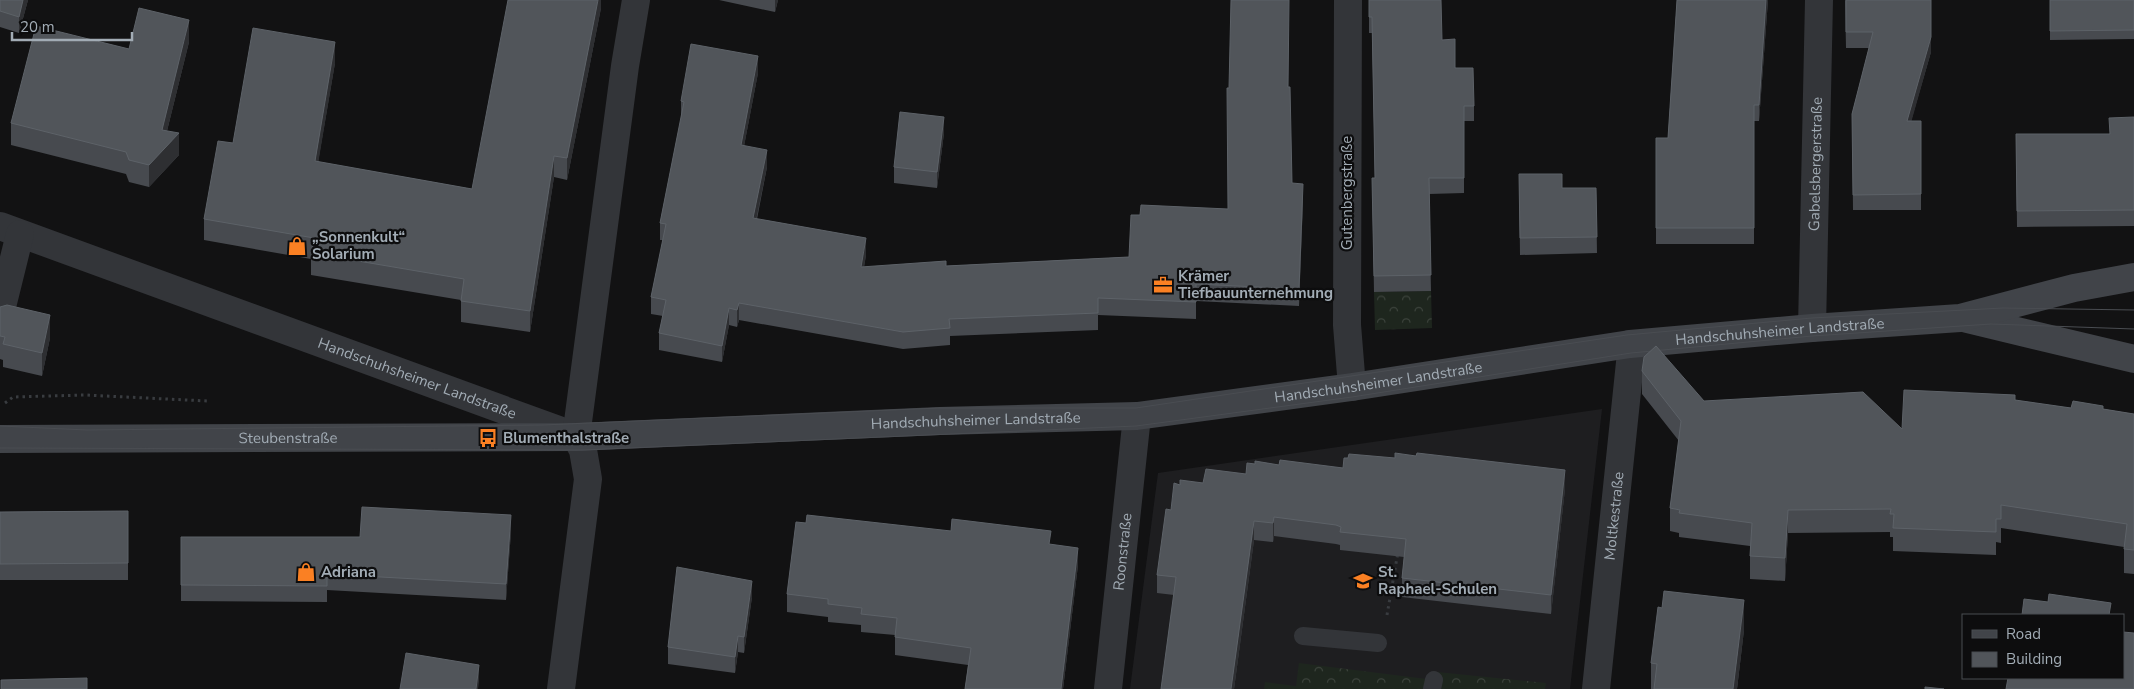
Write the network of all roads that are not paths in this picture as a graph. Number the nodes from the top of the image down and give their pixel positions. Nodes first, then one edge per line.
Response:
1 (636, 0) edge
2 (1348, 0) edge
3 (1819, 0) edge
4 (10, 230) edge
5 (2134, 277) edge
6 (0, 315) edge
7 (1960, 318) junction
8 (1812, 328) junction
9 (1630, 344) junction
10 (2134, 359) edge
11 (1352, 386) junction
12 (1136, 416) junction
13 (576, 437) junction
14 (0, 439) edge
15 (1303, 636) dead end
16 (1378, 643) dead end
17 (561, 689) edge
18 (1108, 689) edge
19 (1596, 689) edge

1 - 13 street
2 - 11 street, Gutenbergstraße
3 - 8 street, Gabelsbergerstraße
4 - 6 street, Handschuhsheimer Landstraße
4 - 13 street, Handschuhsheimer Landstraße
5 - 7 main road, Handschuhsheimer Landstraße
7 - 8 main road, Handschuhsheimer Landstraße
7 - 10 main road, Handschuhsheimer Landstraße
8 - 9 main road, Handschuhsheimer Landstraße
9 - 11 main road, Handschuhsheimer Landstraße
9 - 19 street, Moltkestraße
11 - 12 main road, Handschuhsheimer Landstraße
12 - 13 main road, Handschuhsheimer Landstraße
12 - 18 street, Roonstraße
13 - 14 main road, Steubenstraße
13 - 17 street
15 - 16 lane

